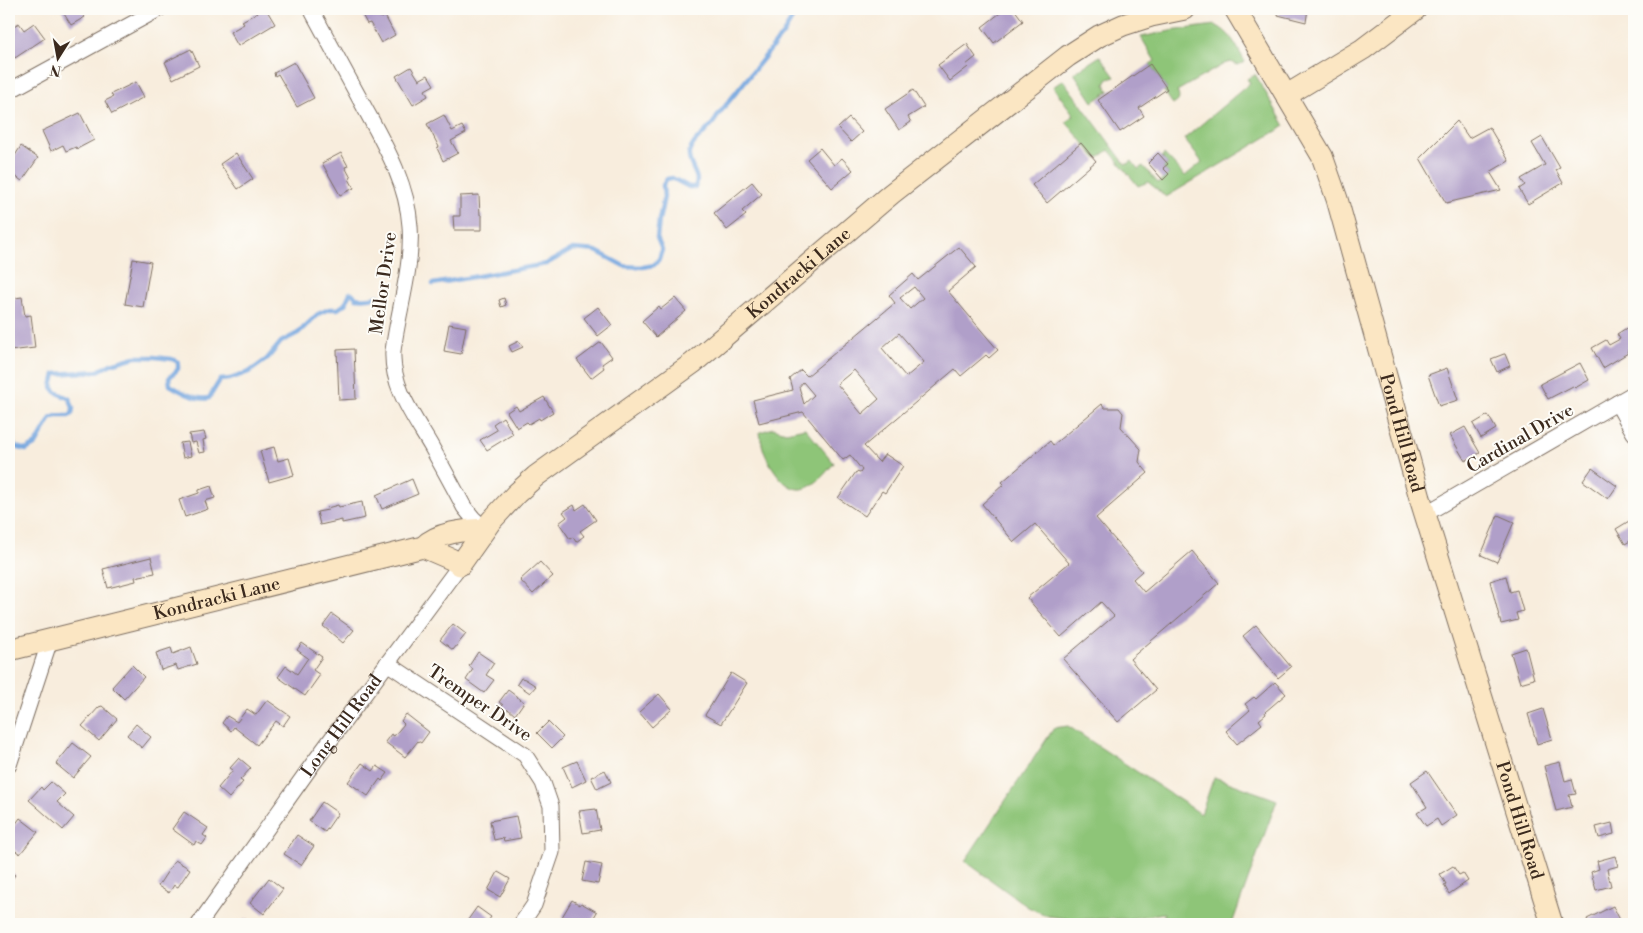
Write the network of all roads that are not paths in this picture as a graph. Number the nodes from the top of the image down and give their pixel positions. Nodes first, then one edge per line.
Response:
1 (159, 9) edge
2 (311, 9) edge
3 (1185, 9) edge
4 (1235, 9) edge
5 (1416, 9) edge
6 (9, 91) edge
7 (1287, 95) junction
8 (1634, 393) edge
9 (1617, 403) junction
10 (1634, 433) edge
11 (1425, 514) junction
12 (485, 530) junction
13 (423, 546) junction
14 (460, 565) junction
15 (50, 640) junction
16 (9, 650) edge
17 (387, 663) junction
18 (9, 766) edge
19 (199, 924) edge
20 (521, 924) edge
21 (1552, 924) edge

1 - 6 street
2 - 12 street, Mellor Drive
3 - 12 main road, Kondracki Lane
4 - 7 main road, Pond Hill Road
5 - 7 main road
7 - 11 main road, Pond Hill Road
8 - 9 street, Cardinal Drive
9 - 10 street
9 - 11 street, Cardinal Drive
11 - 21 main road, Pond Hill Road
12 - 13 main road, Kondracki Lane
12 - 14 main road, Long Hill Road
13 - 14 main road
13 - 15 main road, Kondracki Lane
14 - 17 street, Long Hill Road
15 - 16 main road, Kondracki Lane
15 - 18 street
17 - 19 street, Long Hill Road
17 - 20 street, Tremper Drive

